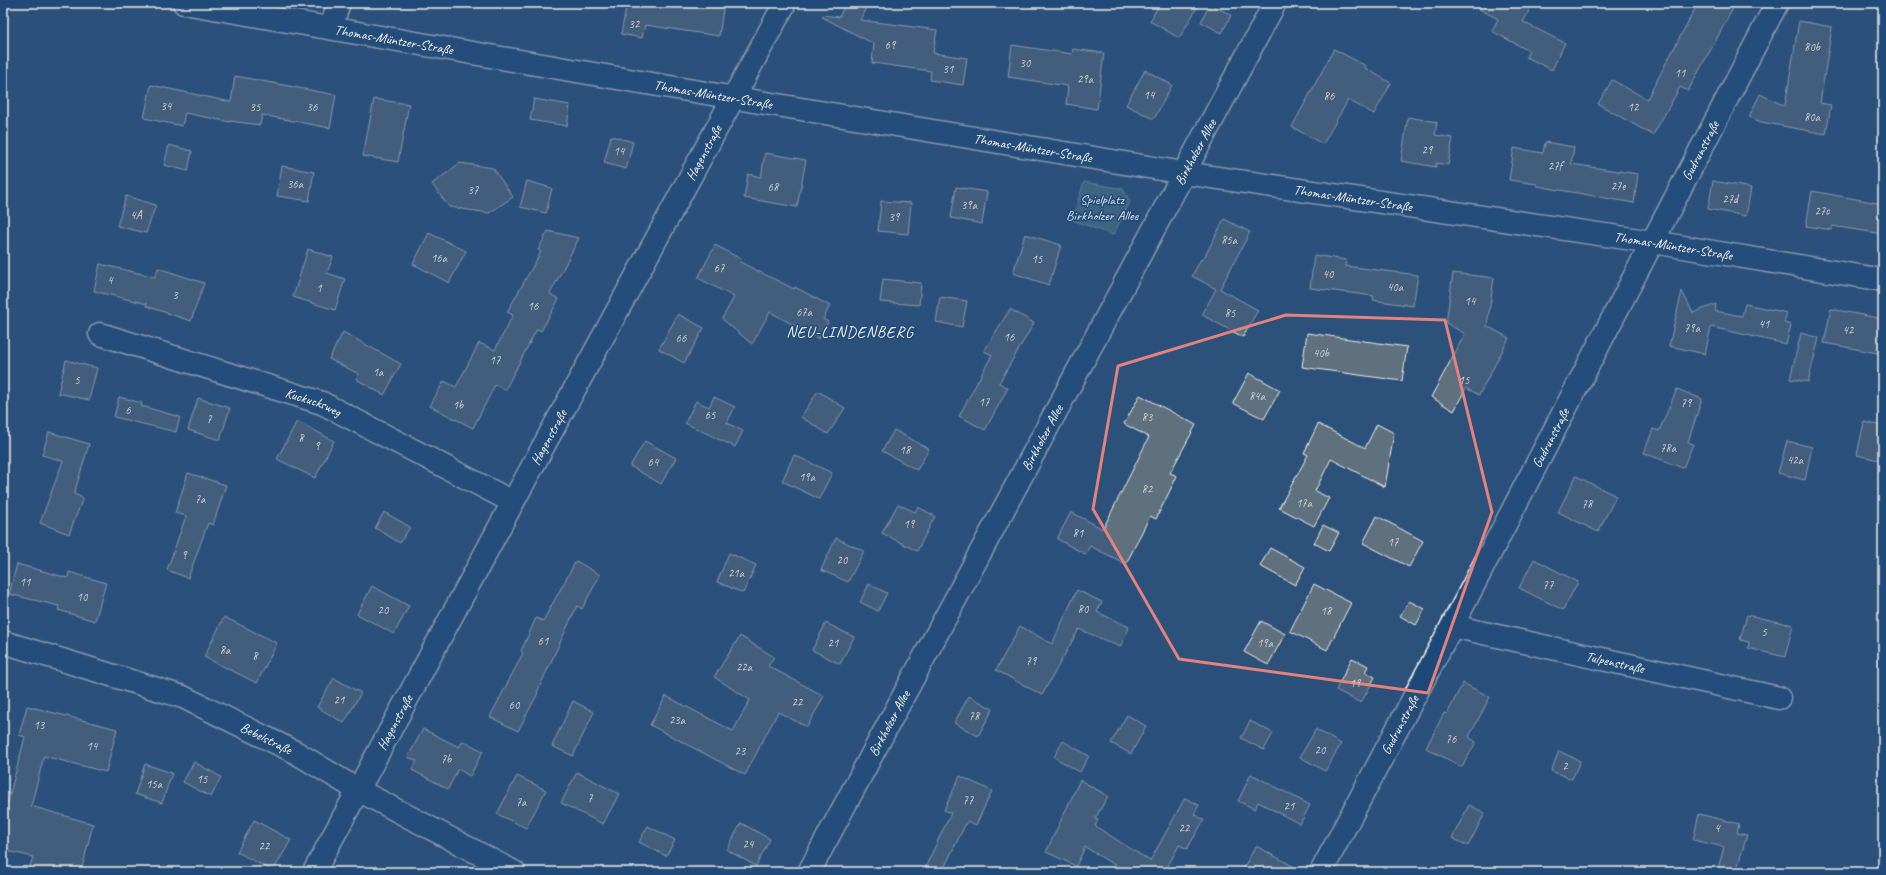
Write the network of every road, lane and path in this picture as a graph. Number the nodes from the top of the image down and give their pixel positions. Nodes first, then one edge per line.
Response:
1 (184, 3) edge
2 (339, 3) edge
3 (785, 3) edge
4 (1275, 3) edge
5 (1777, 3) edge
6 (331, 27) junction
7 (734, 98) junction
8 (1184, 173) junction
9 (1653, 242) junction
10 (1883, 280) edge
11 (100, 334) dead end
12 (513, 502) junction
13 (1452, 626) junction
14 (3, 642) edge
15 (1778, 698) dead end
16 (358, 790) junction
17 (314, 872) edge
18 (514, 872) edge
19 (809, 872) edge
20 (1321, 872) edge

1 - 6 street, Thomas-Müntzer-Straße
2 - 6 street
3 - 7 street, Hagenstraße
4 - 8 street, Birkholzer Allee
5 - 9 street, Gudrunstraße
6 - 7 street, Thomas-Müntzer-Straße
7 - 8 street, Thomas-Müntzer-Straße
7 - 12 street, Hagenstraße
8 - 9 street, Thomas-Müntzer-Straße
8 - 19 street, Birkholzer Allee
9 - 10 street, Thomas-Müntzer-Straße
9 - 13 street, Gudrunstraße
11 - 12 street, Kuckucksweg
12 - 16 street, Hagenstraße
13 - 15 street, Tulpenstraße
13 - 20 street, Gudrunstraße
14 - 16 street, Bebelstraße
16 - 17 street, Hagenstraße
16 - 18 street, Bebelstraße

